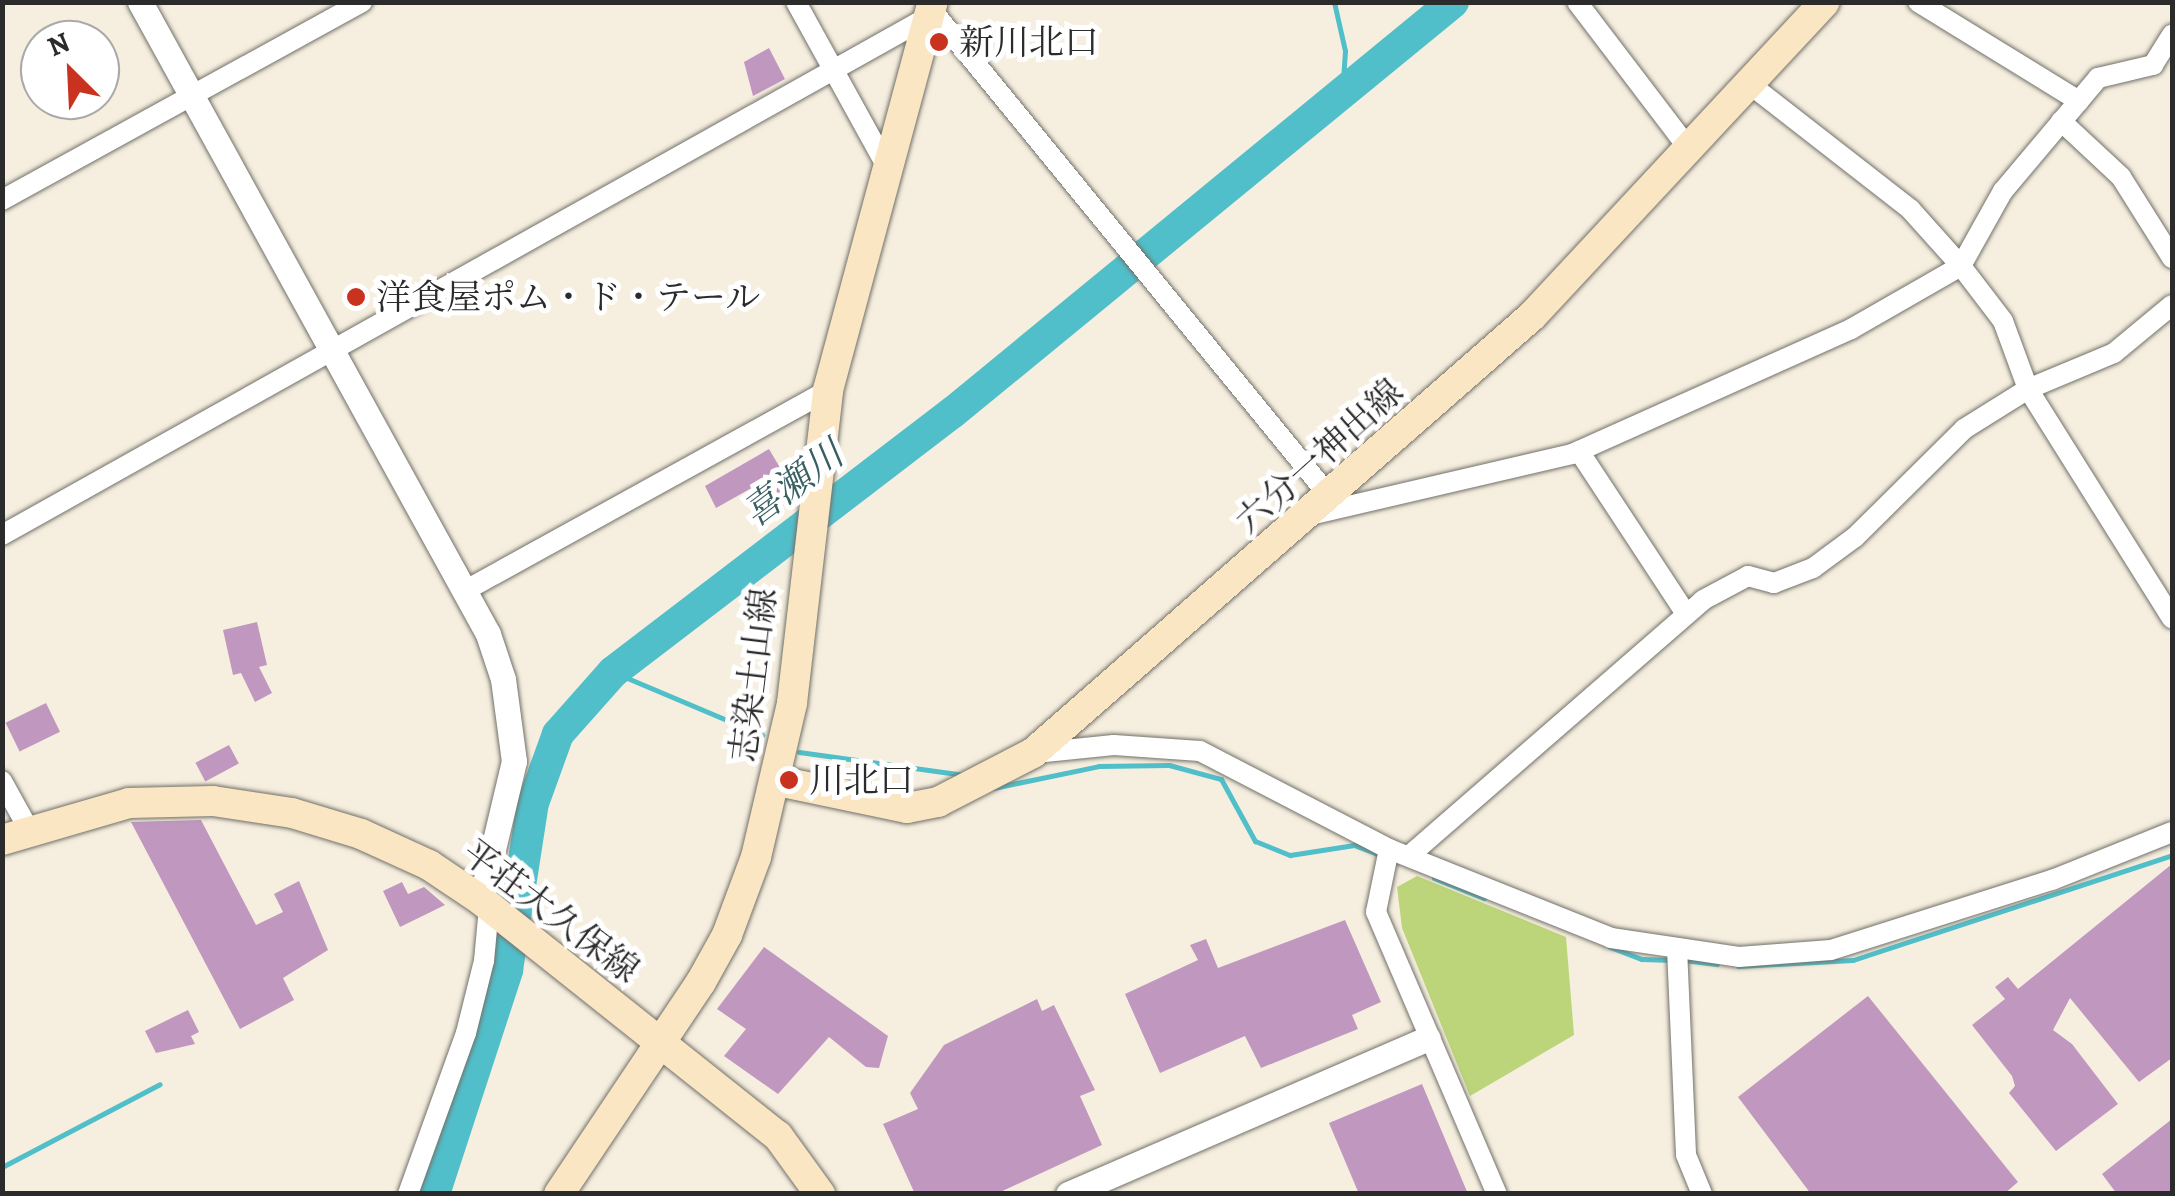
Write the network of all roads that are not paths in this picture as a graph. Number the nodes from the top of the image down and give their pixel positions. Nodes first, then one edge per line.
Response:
1 (140, 2) edge
2 (362, 2) edge
3 (796, 2) edge
4 (1577, 2) edge
5 (1824, 2) edge
6 (1918, 2) edge
7 (931, 9) edge
8 (2172, 35) edge
9 (833, 68) junction
10 (1747, 82) junction
11 (193, 98) junction
12 (2079, 101) junction
13 (2061, 121) junction
14 (1689, 149) junction
15 (888, 167) junction
16 (2, 200) edge
17 (2172, 258) edge
18 (1961, 266) junction
19 (2172, 305) edge
20 (334, 347) junction
21 (2028, 389) junction
22 (828, 390) junction
23 (1578, 451) junction
24 (1320, 506) junction
25 (2, 535) edge
26 (468, 589) junction
27 (2170, 610) edge
28 (1686, 614) junction
29 (1033, 754) junction
30 (2, 780) edge
31 (778, 781) junction
32 (2172, 832) edge
33 (16, 835) edge
34 (1399, 852) junction
35 (487, 905) junction
36 (1677, 948) junction
37 (1428, 1038) junction
38 (660, 1042) junction
39 (408, 1194) edge
40 (559, 1194) edge
41 (820, 1194) edge
42 (1068, 1194) edge
43 (1498, 1194) edge
44 (1702, 1194) edge

1 - 11 street
2 - 11 street
3 - 9 street
4 - 14 street
5 - 10 main road, 六分一神出線
6 - 12 street
7 - 9 street
7 - 15 main road, 志染土山線
7 - 24 street
8 - 12 street
9 - 15 street
9 - 20 street
10 - 14 main road, 六分一神出線
10 - 18 street
11 - 16 street
11 - 20 street
12 - 13 street
13 - 17 street
13 - 18 street
14 - 24 main road, 六分一神出線
15 - 22 main road, 志染土山線
18 - 21 street
18 - 23 street
19 - 21 street
20 - 25 street
20 - 26 street
21 - 27 street
21 - 28 street
22 - 26 street
22 - 31 main road, 志染土山線
23 - 24 street
23 - 28 street
24 - 29 main road, 六分一神出線
26 - 35 street
28 - 34 street
29 - 31 main road, 六分一神出線
29 - 34 street
30 - 33 street
31 - 38 main road, 志染土山線
32 - 36 street
33 - 35 main road, 平荘大久保線
34 - 36 street
34 - 37 street
35 - 38 main road, 平荘大久保線
35 - 39 street
36 - 44 street
37 - 42 street
37 - 43 street
38 - 40 main road, 志染土山線
38 - 41 main road, 平荘大久保線

